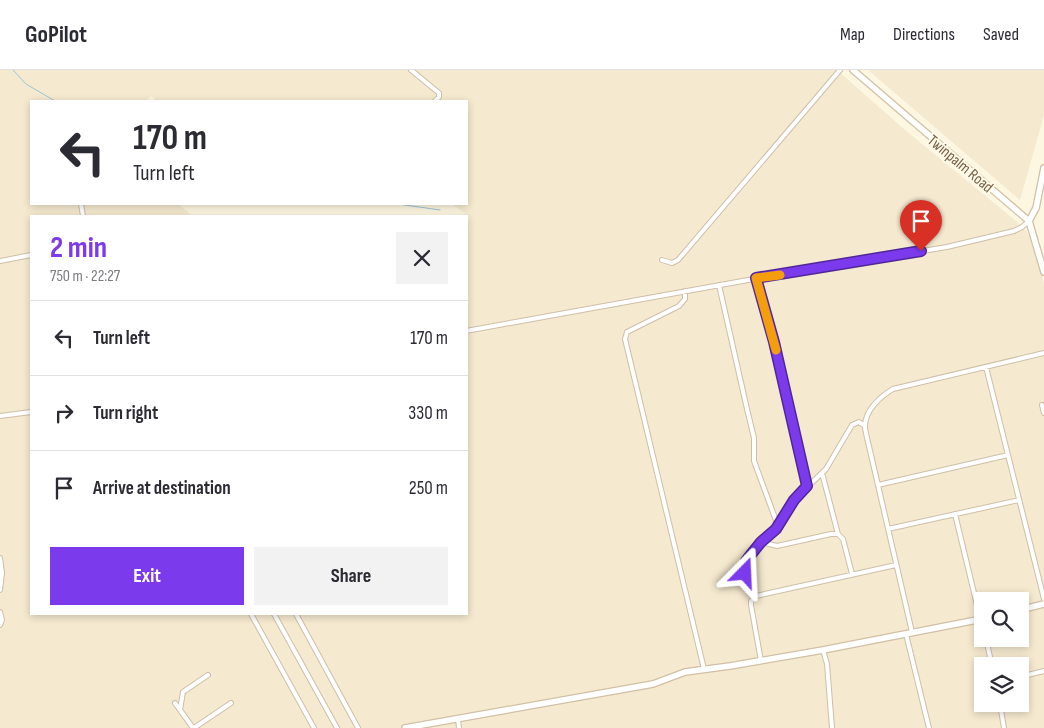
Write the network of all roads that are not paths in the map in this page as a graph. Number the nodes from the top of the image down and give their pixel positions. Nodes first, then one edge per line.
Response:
1 (411, 70) edge
2 (840, 70) edge
3 (853, 70) edge
4 (436, 100) edge
5 (1044, 168) edge
6 (1041, 198) edge
7 (1028, 221) junction
8 (30, 254) edge
9 (662, 260) dead end
10 (0, 261) edge
11 (1044, 272) edge
12 (756, 278) junction
13 (719, 285) junction
14 (685, 291) junction
15 (468, 331) edge
16 (1044, 353) edge
17 (986, 367) junction
18 (1042, 406) dead end
19 (30, 412) edge
20 (1044, 413) edge
21 (0, 416) edge
22 (865, 426) junction
23 (1008, 455) junction
24 (822, 473) junction
25 (878, 485) junction
26 (807, 486) junction
27 (1018, 500) junction
28 (955, 514) junction
29 (778, 526) junction
30 (888, 529) junction
31 (838, 534) junction
32 (761, 542) junction
33 (0, 558) edge
34 (896, 564) junction
35 (852, 574) junction
36 (0, 590) edge
37 (975, 592) edge
38 (753, 598) junction
39 (1044, 600) edge
40 (1044, 604) edge
41 (1029, 608) edge
42 (0, 612) edge
43 (252, 615) edge
44 (275, 615) edge
45 (297, 615) edge
46 (974, 622) edge
47 (0, 624) edge
48 (909, 633) junction
49 (823, 650) junction
50 (761, 661) junction
51 (704, 669) junction
52 (1044, 671) edge
53 (1029, 674) edge
54 (208, 675) dead end
55 (175, 703) dead end
56 (231, 703) dead end
57 (180, 710) junction
58 (1001, 712) edge
59 (458, 720) junction
60 (193, 728) edge
61 (314, 728) edge
62 (337, 728) edge
63 (358, 728) edge
64 (405, 728) edge
65 (459, 728) edge
66 (832, 728) edge
67 (929, 728) edge
68 (1004, 728) edge

1 - 4 street
2 - 9 street
3 - 7 street, Twinpalm Road
5 - 6 street
6 - 7 street
7 - 11 street
7 - 12 street
8 - 10 street
12 - 13 street
12 - 26 street
13 - 14 street
13 - 29 street
14 - 15 street
14 - 51 street
16 - 17 street
17 - 22 street
17 - 23 street
18 - 20 street
19 - 21 street
22 - 24 street
22 - 25 street
23 - 25 street
23 - 27 street
24 - 26 street
24 - 31 street
25 - 30 street
26 - 29 street
27 - 28 street
27 - 39 street
28 - 30 street
28 - 37 street
29 - 32 street
30 - 34 street
31 - 32 street
31 - 35 street
32 - 38 street
33 - 36 street
34 - 35 street
34 - 48 street
35 - 38 street
38 - 50 street
40 - 41 street
42 - 47 street
43 - 61 street
44 - 62 street
45 - 63 street
46 - 48 street
48 - 49 street
48 - 67 street
49 - 50 street
49 - 66 street
50 - 51 street
51 - 59 street
52 - 53 street
54 - 57 street
55 - 57 street
56 - 60 street
57 - 60 street
58 - 68 street
59 - 64 street
59 - 65 street

